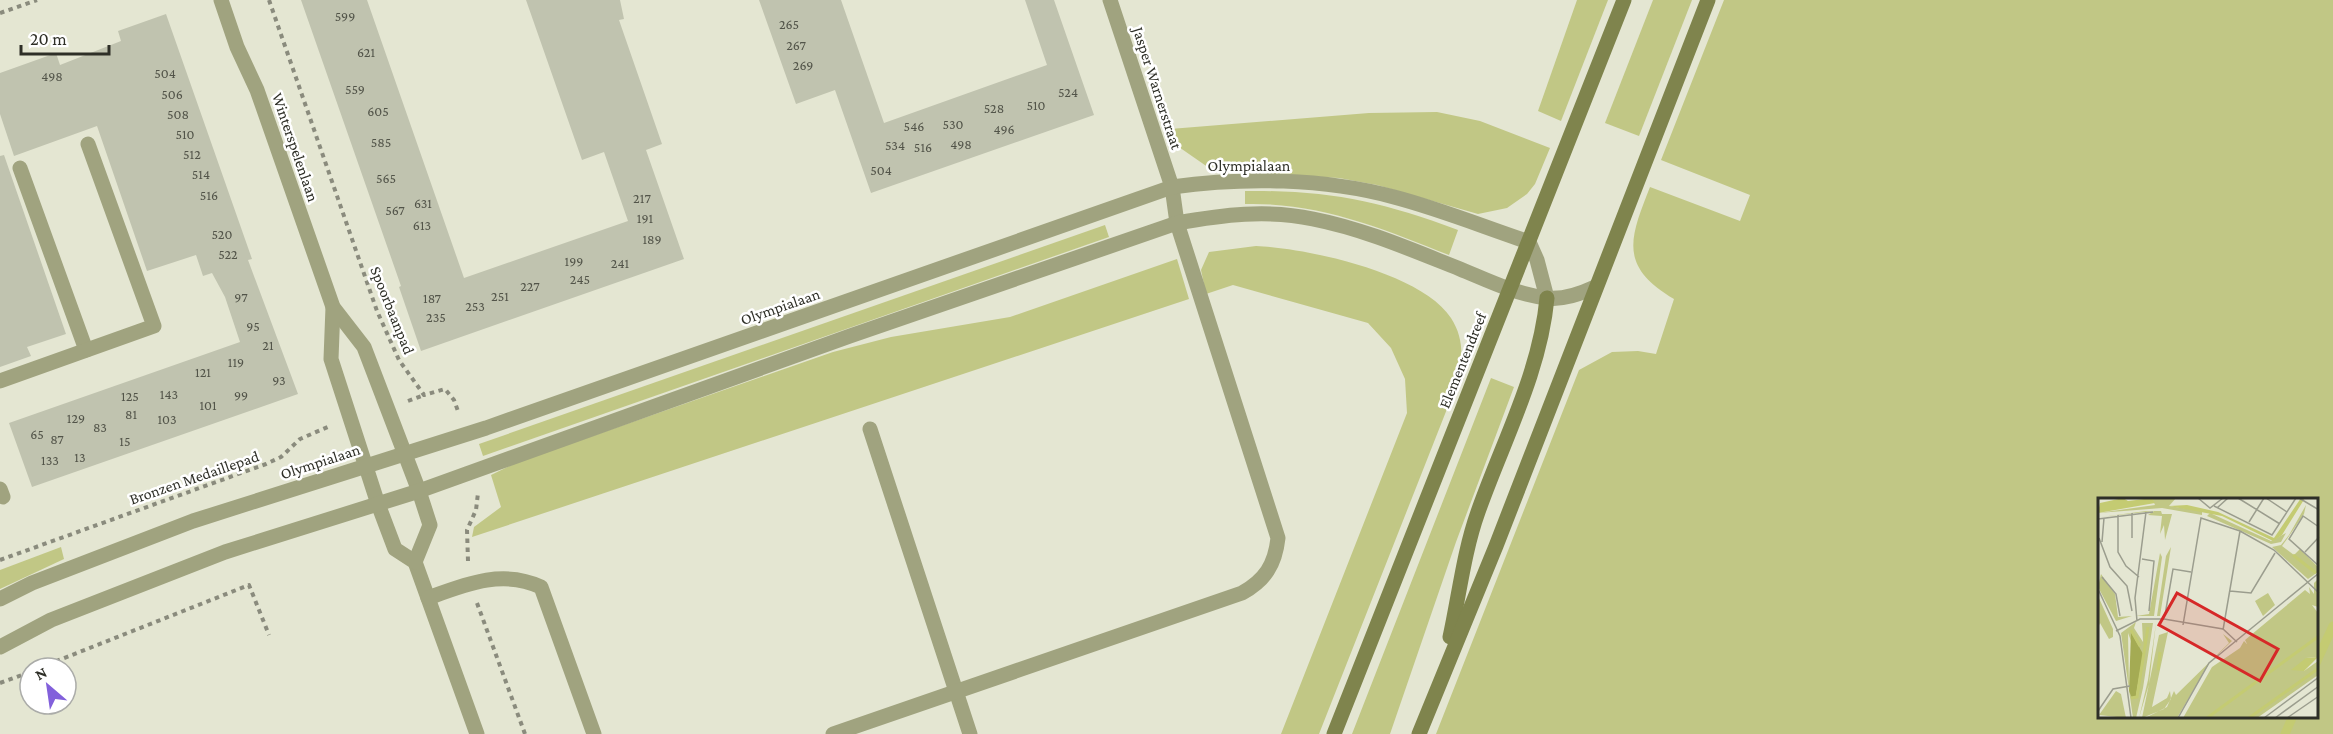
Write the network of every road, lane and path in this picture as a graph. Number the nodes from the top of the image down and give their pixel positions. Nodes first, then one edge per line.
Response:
1 (37, 0) edge
2 (220, 0) edge
3 (269, 0) edge
4 (1110, 0) edge
5 (1624, 0) edge
6 (1708, 0) edge
7 (0, 13) edge
8 (88, 144) dead end
9 (20, 168) dead end
10 (1172, 187) junction
11 (1177, 223) junction
12 (1529, 242) junction
13 (1595, 287) junction
14 (1511, 288) junction
15 (1547, 298) junction
16 (333, 307) junction
17 (86, 350) junction
18 (0, 381) edge
19 (424, 394) junction
20 (389, 408) junction
21 (350, 419) junction
22 (870, 429) dead end
23 (467, 434) junction
24 (404, 452) junction
25 (366, 466) junction
26 (479, 469) junction
27 (419, 491) junction
28 (378, 504) junction
29 (0, 560) edge
30 (415, 562) junction
31 (469, 583) junction
32 (428, 598) junction
33 (0, 599) edge
34 (269, 635) dead end
35 (0, 647) edge
36 (69, 656) edge
37 (18, 676) edge
38 (1441, 678) junction
39 (0, 683) edge
40 (956, 692) junction
41 (477, 734) edge
42 (525, 734) edge
43 (594, 734) edge
44 (833, 734) edge
45 (970, 734) edge
46 (1334, 734) edge
47 (1419, 734) edge

1 - 7 path
2 - 16 street, Winterspelenlaan
3 - 19 path, Spoorbaanpad
4 - 10 street, Jasper Warnerstraat
5 - 12 main road, Elementendreef
6 - 13 main road
8 - 17 street
9 - 17 street
10 - 11 street, Jasper Warnerstraat
10 - 12 street, Olympialaan
10 - 23 street, Olympialaan
11 - 14 street
11 - 26 street
11 - 40 street, Jasper Warnerstraat
12 - 14 main road, Elementendreef
12 - 15 street
13 - 15 street
13 - 38 main road
14 - 15 street
14 - 46 main road, Elementendreef
15 - 38 main road
16 - 20 street, Winterspelenlaan
16 - 21 street, Winterspelenlaan
17 - 18 street
19 - 20 path
19 - 23 path
20 - 24 street, Winterspelenlaan
21 - 25 street, Winterspelenlaan
21 - 29 path, Bronzen Medaillepad
22 - 40 street
23 - 24 street, Olympialaan
24 - 25 street, Olympialaan
24 - 27 street, Winterspelenlaan
25 - 28 street, Winterspelenlaan
25 - 33 street, Olympialaan
26 - 27 street
26 - 31 path
27 - 28 street
27 - 30 street, Winterspelenlaan
28 - 30 street, Winterspelenlaan
28 - 35 street
30 - 32 street
31 - 32 street
31 - 42 path
31 - 43 street
32 - 41 street
34 - 36 path
37 - 39 path
38 - 47 main road
40 - 44 street, Jasper Warnerstraat
40 - 45 street

